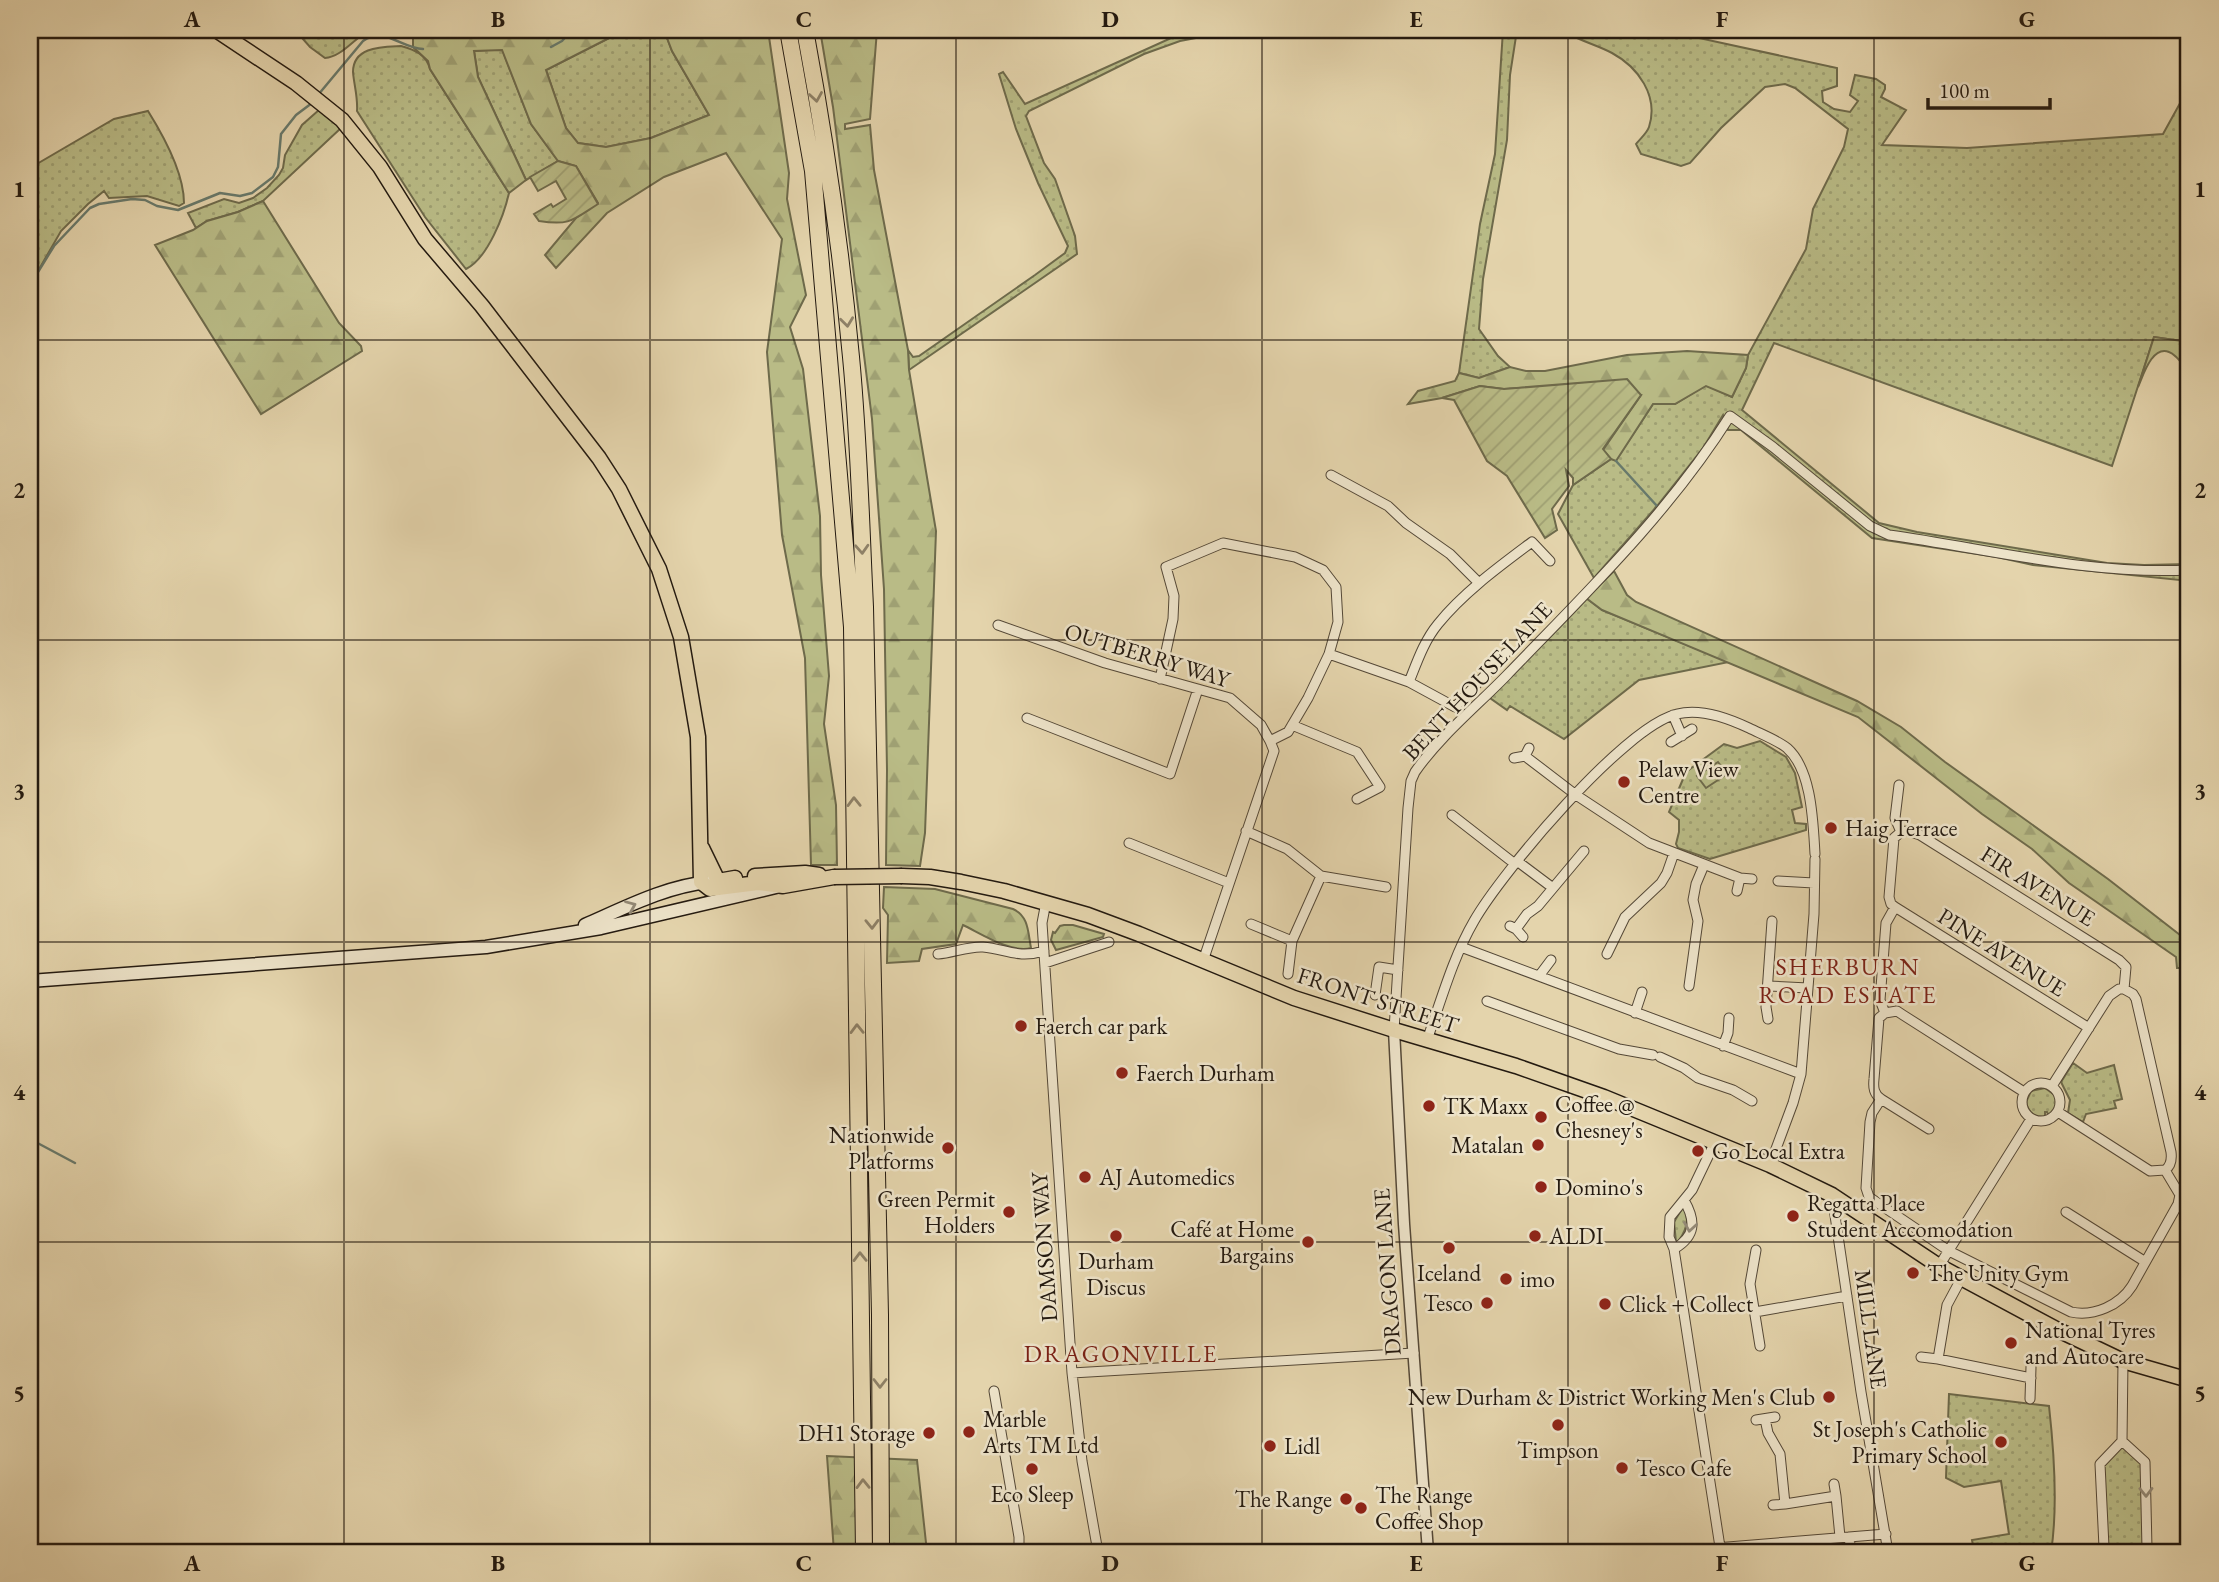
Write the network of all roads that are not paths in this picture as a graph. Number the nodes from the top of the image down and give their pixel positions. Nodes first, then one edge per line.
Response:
1 (216, 30) edge
2 (788, 30) edge
3 (805, 30) edge
4 (1331, 475) dead end
5 (1550, 561) dead end
6 (2189, 570) edge
7 (1479, 583) junction
8 (998, 625) dead end
9 (1506, 653) dead end
10 (1329, 654) junction
11 (1160, 679) junction
12 (1409, 682) junction
13 (1198, 690) junction
14 (1677, 714) junction
15 (1027, 718) dead end
16 (1292, 725) junction
17 (1692, 729) dead end
18 (1682, 736) junction
19 (1270, 741) junction
20 (1671, 742) dead end
21 (1514, 758) dead end
22 (1899, 785) dead end
23 (1576, 795) junction
24 (1357, 799) dead end
25 (1452, 814) dead end
26 (1246, 831) junction
27 (1901, 832) junction
28 (1129, 843) dead end
29 (702, 847) junction
30 (1584, 851) dead end
31 (1674, 853) junction
32 (1516, 862) junction
33 (1704, 865) junction
34 (1321, 876) junction
35 (834, 877) junction
36 (1740, 878) junction
37 (1752, 879) dead end
38 (1779, 881) dead end
39 (701, 882) junction
40 (1229, 883) junction
41 (1814, 883) junction
42 (718, 885) junction
43 (783, 886) junction
44 (1386, 887) dead end
45 (1553, 888) junction
46 (1737, 891) dead end
47 (1046, 902) junction
48 (707, 903) junction
49 (1895, 908) junction
50 (1772, 921) dead end
51 (1251, 924) dead end
52 (568, 932) junction
53 (1523, 937) dead end
54 (1293, 941) junction
55 (1109, 942) dead end
56 (1461, 947) junction
57 (1044, 951) junction
58 (938, 954) dead end
59 (1607, 954) dead end
60 (1550, 960) dead end
61 (1203, 961) junction
62 (1045, 963) junction
63 (1398, 970) junction
64 (1287, 974) dead end
65 (1539, 976) junction
66 (30, 981) edge
67 (1689, 986) dead end
68 (1769, 986) junction
69 (1808, 988) junction
70 (2127, 990) junction
71 (1642, 992) dead end
72 (1375, 995) dead end
73 (1488, 1001) dead end
74 (1635, 1013) junction
75 (1885, 1013) junction
76 (1729, 1018) dead end
77 (1768, 1019) dead end
78 (2088, 1028) junction
79 (1394, 1030) junction
80 (1427, 1040) junction
81 (1723, 1045) junction
82 (1801, 1074) junction
83 (2052, 1086) junction
84 (2024, 1092) junction
85 (1881, 1099) junction
86 (1752, 1101) dead end
87 (2058, 1112) junction
88 (2031, 1119) junction
89 (1929, 1129) dead end
90 (1715, 1142) junction
91 (1770, 1165) junction
92 (2165, 1170) junction
93 (1832, 1195) junction
94 (1684, 1200) junction
95 (2066, 1212) dead end
96 (1674, 1249) junction
97 (1756, 1250) dead end
98 (1949, 1251) junction
99 (2144, 1261) junction
100 (1939, 1266) junction
101 (1961, 1279) junction
102 (1847, 1296) junction
103 (1755, 1312) junction
104 (1760, 1346) dead end
105 (1414, 1353) junction
106 (1921, 1357) dead end
107 (1938, 1359) junction
108 (2123, 1361) junction
109 (2031, 1367) dead end
110 (1072, 1373) junction
111 (2031, 1378) junction
112 (2189, 1380) edge
113 (994, 1391) dead end
114 (2030, 1399) dead end
115 (1766, 1419) dead end
116 (2122, 1441) junction
117 (1835, 1484) dead end
118 (1836, 1496) junction
119 (1785, 1504) junction
120 (1773, 1505) dead end
121 (1886, 1534) junction
122 (1844, 1537) junction
123 (1720, 1547) junction
124 (1702, 1550) edge
125 (864, 1552) edge
126 (881, 1552) edge
127 (1019, 1552) edge
128 (1098, 1552) edge
129 (1427, 1552) edge
130 (1662, 1552) edge
131 (1851, 1552) edge
132 (1888, 1552) edge
133 (2109, 1552) edge
134 (2143, 1552) edge

1 - 29 main road
125 -> 2 highway
3 -> 126 highway
4 - 7 street
5 - 7 street
6 - 63 street, BENT HOUSE LANE
7 - 12 street
8 - 11 street, OUTBERRY WAY
9 - 12 street
10 - 11 street
10 - 12 street
10 - 16 street
11 - 13 street, OUTBERRY WAY
13 - 15 street
13 - 19 street, OUTBERRY WAY
14 - 18 street
14 - 23 street
14 - 41 street
16 - 19 street
16 - 24 street
17 - 18 street
18 - 20 street
19 - 26 street
21 - 23 street
22 - 27 street
23 - 31 street
23 - 32 street
25 - 32 street
26 - 34 street
26 - 40 street
27 - 49 street
27 - 70 street, FIR AVENUE
28 - 40 street
29 - 39 main road
29 - 42 main road
30 - 45 street
31 - 33 street
31 - 59 street
32 - 45 street
32 - 56 street
33 - 36 street
33 - 67 street
34 - 44 street
34 - 54 street
35 - 42 main road
35 - 43 main road
35 - 47 main road, FRONT STREET, bridge
36 - 37 street
36 - 46 street
38 - 41 street
39 - 42 main road
52 -> 39 main road
40 - 61 street
41 - 69 street
42 - 43 main road
42 - 48 main road
43 - 48 main road
45 - 53 street
47 - 57 street, DAMSON WAY
47 - 61 main road, FRONT STREET
48 - 52 main road
49 - 75 street
49 - 78 street, PINE AVENUE
50 - 68 street
51 - 54 street
52 - 66 main road
54 - 64 street
55 - 62 street
56 - 65 street
56 - 80 street
57 - 58 street
57 - 62 street, DAMSON WAY
60 - 65 street
61 - 79 main road, FRONT STREET
62 - 110 street, DAMSON WAY
63 - 72 street
63 - 79 street, BENT HOUSE LANE
65 - 74 street
68 - 69 street
68 - 77 street
69 - 82 street
70 - 78 street
70 - 92 street
71 - 74 street
73 - 86 street
74 - 81 street
75 - 84 street
75 - 85 street
76 - 81 street
78 - 83 street
79 - 80 main road, FRONT STREET
79 - 105 street, DRAGON LANE
80 - 90 main road, FRONT STREET
81 - 82 street
82 - 91 street
83 - 84 street
83 - 87 street
84 - 88 street
85 - 89 street
85 - 98 street
87 - 88 street
87 - 92 street
88 - 98 street
90 - 91 main road, FRONT STREET
90 - 94 street
91 - 93 main road, FRONT STREET
92 - 99 street
93 - 100 main road, FRONT STREET
93 - 102 street, MILL LANE
94 - 96 street
94 -> 96 street
95 - 99 street
96 - 123 street
97 - 103 street
98 - 99 street
98 - 100 street
100 - 101 main road, FRONT STREET
101 - 107 street
101 - 108 main road, FRONT STREET
102 - 103 street
102 - 121 street, MILL LANE
103 - 104 street
105 - 110 street
105 - 129 street, DRAGON LANE
106 - 107 street
107 - 111 street
108 - 112 main road, FRONT STREET
108 - 116 street
109 - 111 street
110 - 128 street, DAMSON WAY
111 - 114 street
113 - 127 street
115 - 119 street
116 - 133 street
116 -> 134 street
117 - 118 street
118 - 119 street
118 - 122 street
119 - 120 street
121 - 122 street
121 - 132 street, MILL LANE
122 - 123 street
122 - 131 street
123 - 124 street
124 - 130 street

